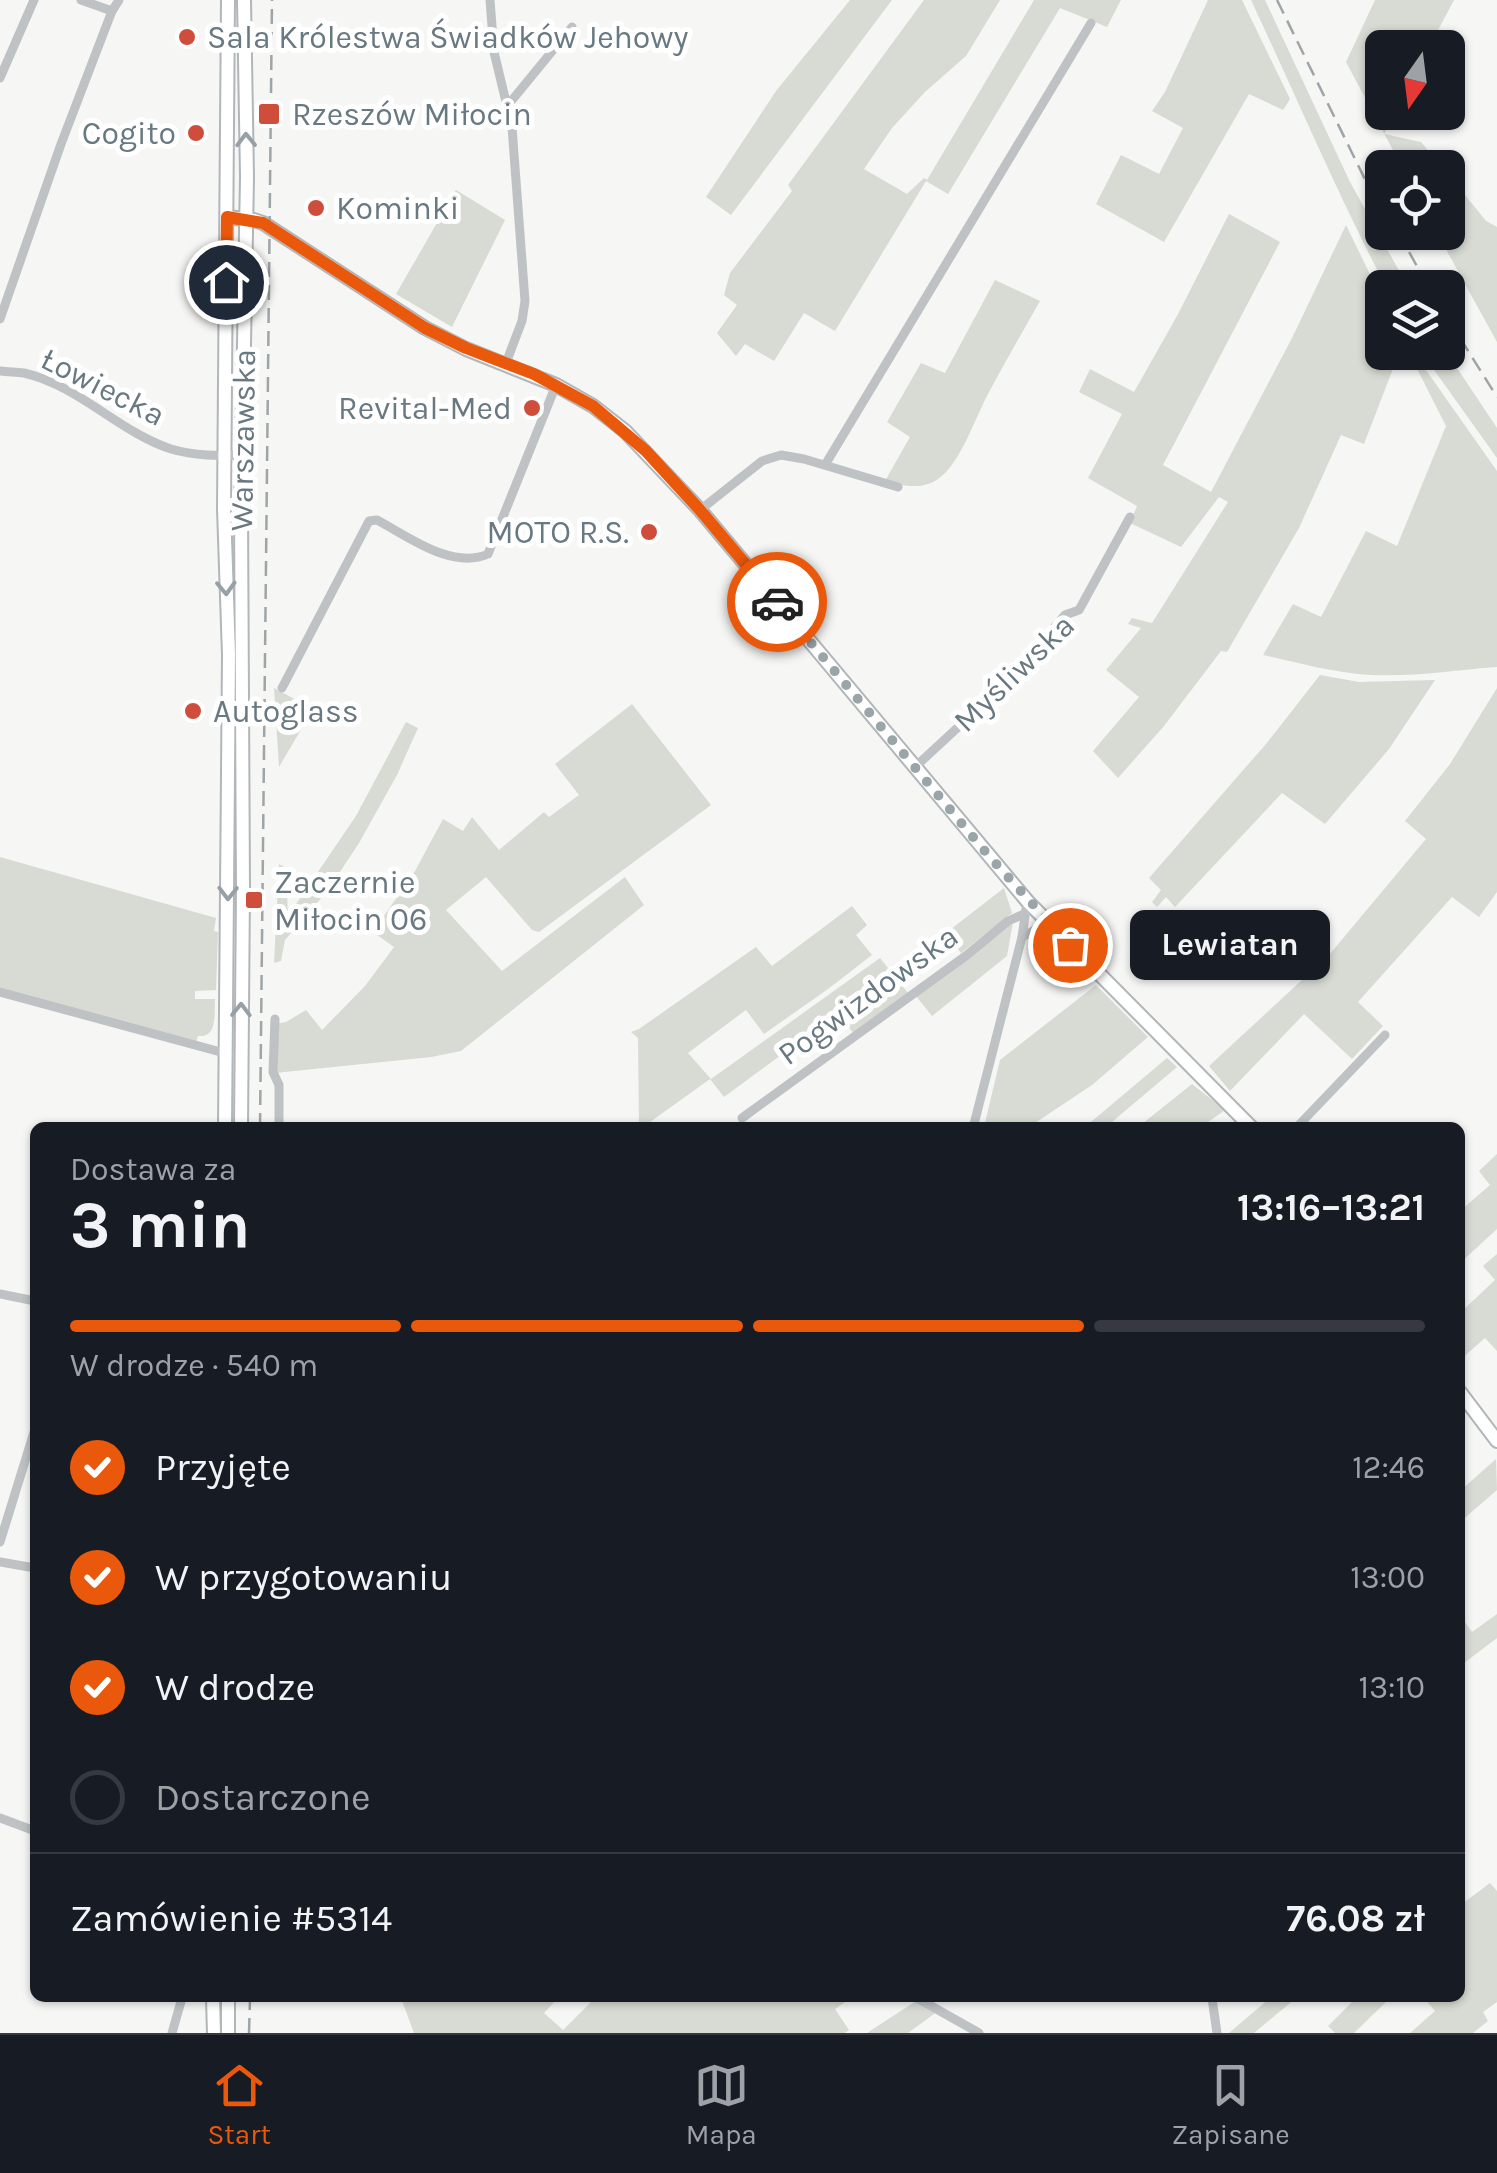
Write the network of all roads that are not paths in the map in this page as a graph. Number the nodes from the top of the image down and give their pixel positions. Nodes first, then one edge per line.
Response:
1 (34, 0) edge
2 (81, 0) edge
3 (119, 0) edge
4 (228, 0) edge
5 (244, 0) edge
6 (490, 0) edge
7 (112, 12) junction
8 (1091, 23) dead end
9 (572, 27) dead end
10 (0, 78) edge
11 (508, 105) junction
12 (227, 217) junction
13 (246, 218) junction
14 (0, 318) edge
15 (506, 363) junction
16 (0, 371) edge
17 (556, 385) junction
18 (242, 455) junction
19 (225, 456) junction
20 (825, 465) junction
21 (898, 487) dead end
22 (700, 510) junction
23 (1130, 517) dead end
24 (282, 688) dead end
25 (915, 767) junction
26 (1026, 908) junction
27 (1048, 923) junction
28 (1022, 937) junction
29 (0, 992) edge
30 (275, 1019) dead end
31 (1385, 1036) dead end
32 (226, 1054) junction
33 (241, 1057) junction
34 (742, 1118) dead end
35 (226, 1122) edge
36 (241, 1122) edge
37 (279, 1122) edge
38 (975, 1122) edge
39 (1246, 1122) edge
40 (1302, 1122) edge
41 (0, 1294) edge
42 (30, 1300) edge
43 (1465, 1398) edge
44 (1497, 1440) edge
45 (30, 1445) edge
46 (0, 1542) edge
47 (0, 1562) edge
48 (30, 1567) edge
49 (0, 1818) edge
50 (30, 1829) edge
51 (181, 2002) edge
52 (213, 2002) edge
53 (228, 2002) edge
54 (924, 2002) edge
55 (1213, 2002) edge
56 (172, 2033) edge
57 (214, 2033) edge
58 (228, 2033) edge
59 (979, 2033) edge
60 (1217, 2033) edge

1 - 10 street
2 - 7 street
3 - 7 street
4 - 12 main road, Warszawska
13 -> 5 main road, Warszawska
6 - 11 street
7 - 14 street
8 - 20 street
9 - 11 street
11 - 15 street
12 - 13 main road
12 - 19 main road, Warszawska
13 - 15 main road
13 - 18 main road, Warszawska
15 - 17 main road
16 - 19 street, Łowiecka
17 - 22 main road
17 - 24 street
18 - 19 street, Łowiecka
33 -> 18 main road, Warszawska
19 -> 32 main road, Warszawska
20 - 21 street
20 - 22 street
22 - 25 main road
23 - 25 street, Myśliwska
25 - 26 main road
26 - 27 main road
26 - 28 street
26 - 34 street, Pogwizdowska
27 - 28 street
27 - 39 main road
28 - 38 street
29 - 32 street
30 - 37 street
31 - 40 street
32 - 33 street
32 - 35 main road, Warszawska
33 - 36 main road, Warszawska
41 - 42 street
43 - 44 main road
45 - 46 street
47 - 48 street
49 - 50 street
51 - 56 street
52 - 57 main road
53 - 58 main road
54 - 59 street
55 - 60 street

